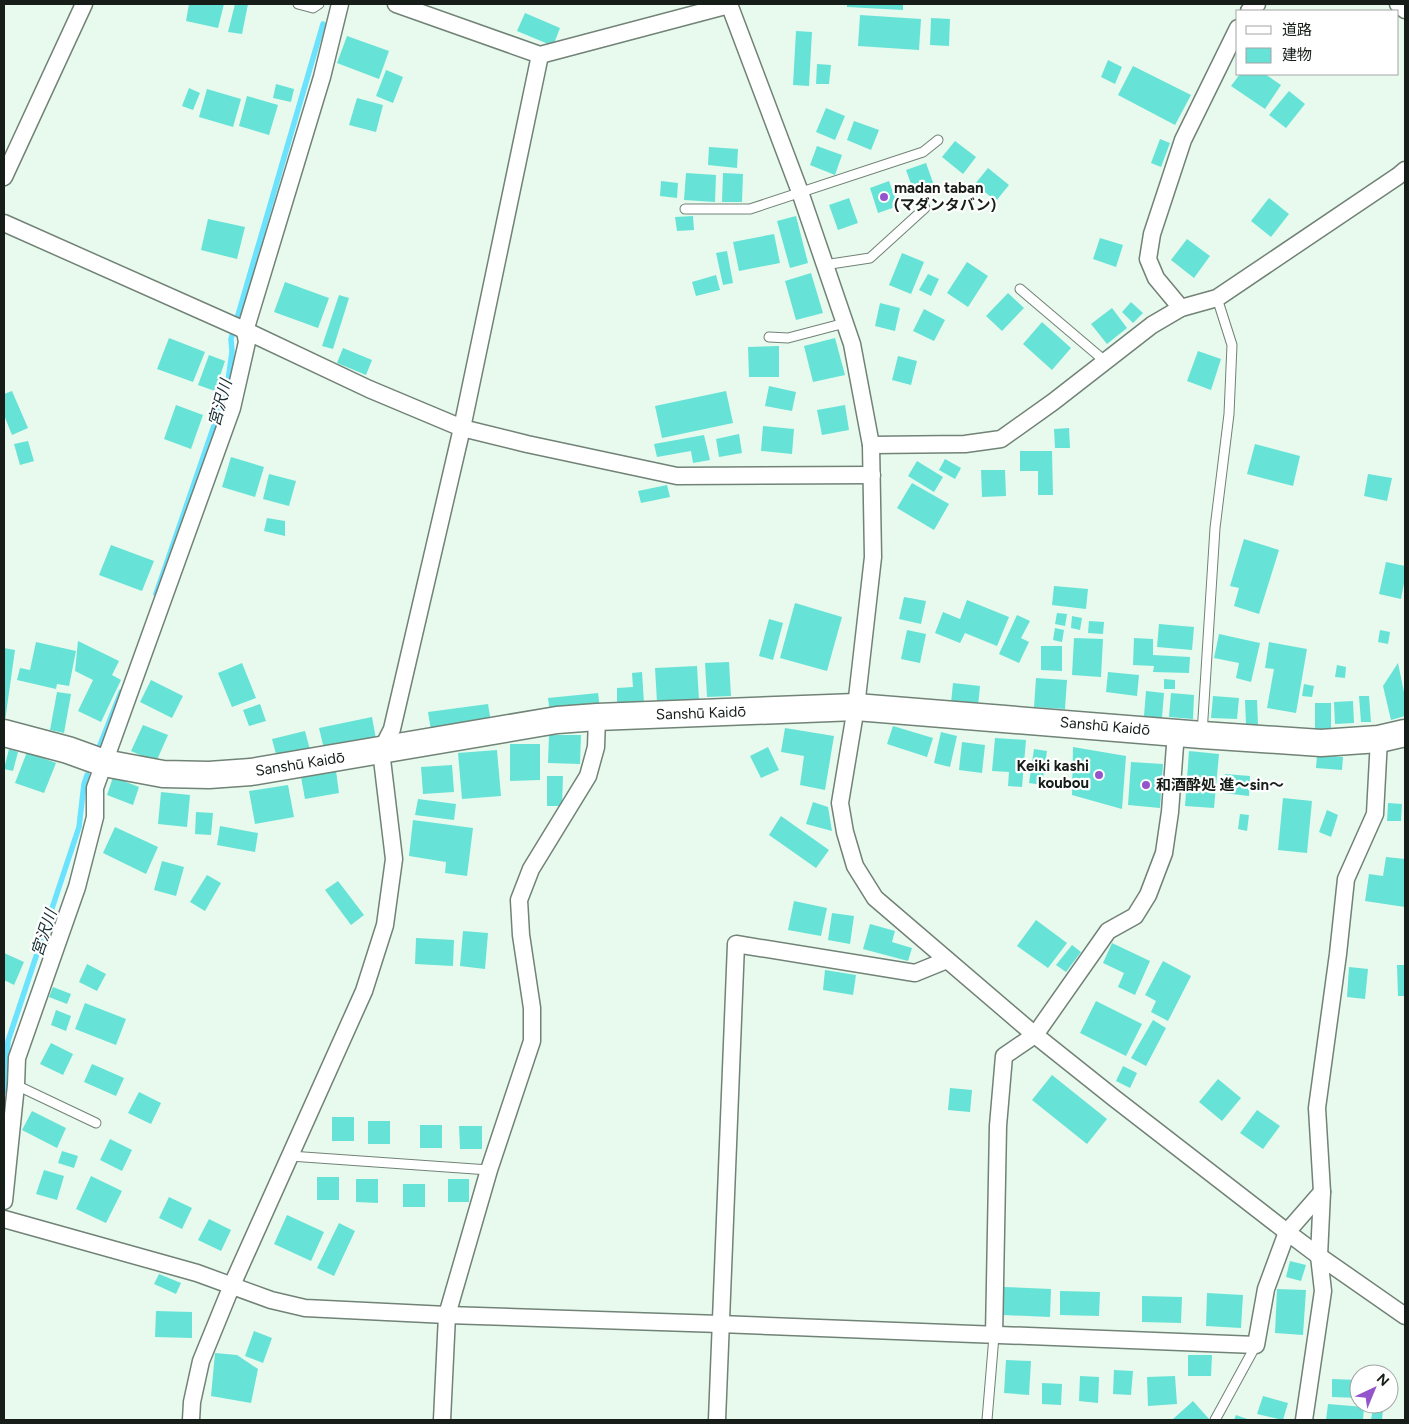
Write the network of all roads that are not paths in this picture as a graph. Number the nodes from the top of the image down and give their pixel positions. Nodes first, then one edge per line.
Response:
1 (84, 4) edge
2 (298, 4) edge
3 (318, 4) edge
4 (340, 4) edge
5 (396, 4) edge
6 (731, 4) edge
7 (1398, 4) edge
8 (1405, 10) edge
9 (1236, 32) edge
10 (540, 55) junction
11 (938, 140) dead end
12 (1403, 175) edge
13 (4, 177) edge
14 (800, 192) junction
15 (925, 208) dead end
16 (686, 209) dead end
17 (4, 223) edge
18 (824, 264) junction
19 (1020, 289) dead end
20 (1217, 298) junction
21 (1182, 308) junction
22 (844, 323) junction
23 (242, 330) junction
24 (769, 337) dead end
25 (1106, 362) junction
26 (462, 428) junction
27 (871, 445) junction
28 (872, 475) junction
29 (856, 707) junction
30 (597, 717) junction
31 (1176, 732) junction
32 (1405, 732) edge
33 (4, 733) edge
34 (1202, 735) junction
35 (1379, 739) junction
36 (381, 751) junction
37 (104, 762) junction
38 (947, 960) junction
39 (1034, 1035) junction
40 (16, 1085) junction
41 (96, 1123) dead end
42 (290, 1156) junction
43 (489, 1170) junction
44 (1322, 1192) junction
45 (4, 1201) edge
46 (4, 1219) edge
47 (1287, 1232) junction
48 (1319, 1256) junction
49 (232, 1285) junction
50 (446, 1315) junction
51 (1405, 1316) edge
52 (720, 1324) junction
53 (994, 1336) junction
54 (1256, 1345) junction
55 (191, 1420) edge
56 (442, 1420) edge
57 (717, 1420) edge
58 (987, 1420) edge
59 (1215, 1420) edge
60 (1304, 1420) edge

1 - 13 street
2 - 3 lane
4 - 23 street
5 - 10 street
6 - 10 street
6 - 14 street
7 - 8 street
9 - 21 street
10 - 26 street
11 - 14 lane
12 - 20 street
14 - 16 lane
14 - 18 street
15 - 18 lane
17 - 23 street
18 - 22 street
19 - 25 lane
20 - 21 street
20 - 34 lane
21 - 25 street
22 - 24 lane
22 - 27 street
23 - 26 street
23 - 37 street
25 - 27 street
26 - 28 street
26 - 36 street
27 - 28 street
28 - 29 street
29 - 30 main road, Sanshū Kaidō
29 - 31 main road, Sanshū Kaidō
29 - 38 street
30 - 36 main road, Sanshū Kaidō
30 - 43 street
31 - 34 main road, Sanshū Kaidō
31 - 39 street
32 - 35 main road, Sanshū Kaidō
33 - 37 main road, Sanshū Kaidō
34 - 35 main road, Sanshū Kaidō
35 - 44 street
36 - 37 main road, Sanshū Kaidō
36 - 42 street
37 - 40 street
38 - 39 street
38 - 52 street
39 - 47 street
39 - 53 street
40 - 41 lane
40 - 45 street
42 - 43 lane
42 - 49 street
43 - 50 street
44 - 47 street
44 - 48 street
46 - 49 street
47 - 48 street
47 - 54 street
48 - 51 street
48 - 60 street
49 - 50 street
49 - 55 street
50 - 52 street
50 - 56 street
52 - 53 street
52 - 57 street
53 - 54 street
53 - 58 lane
54 - 59 lane

